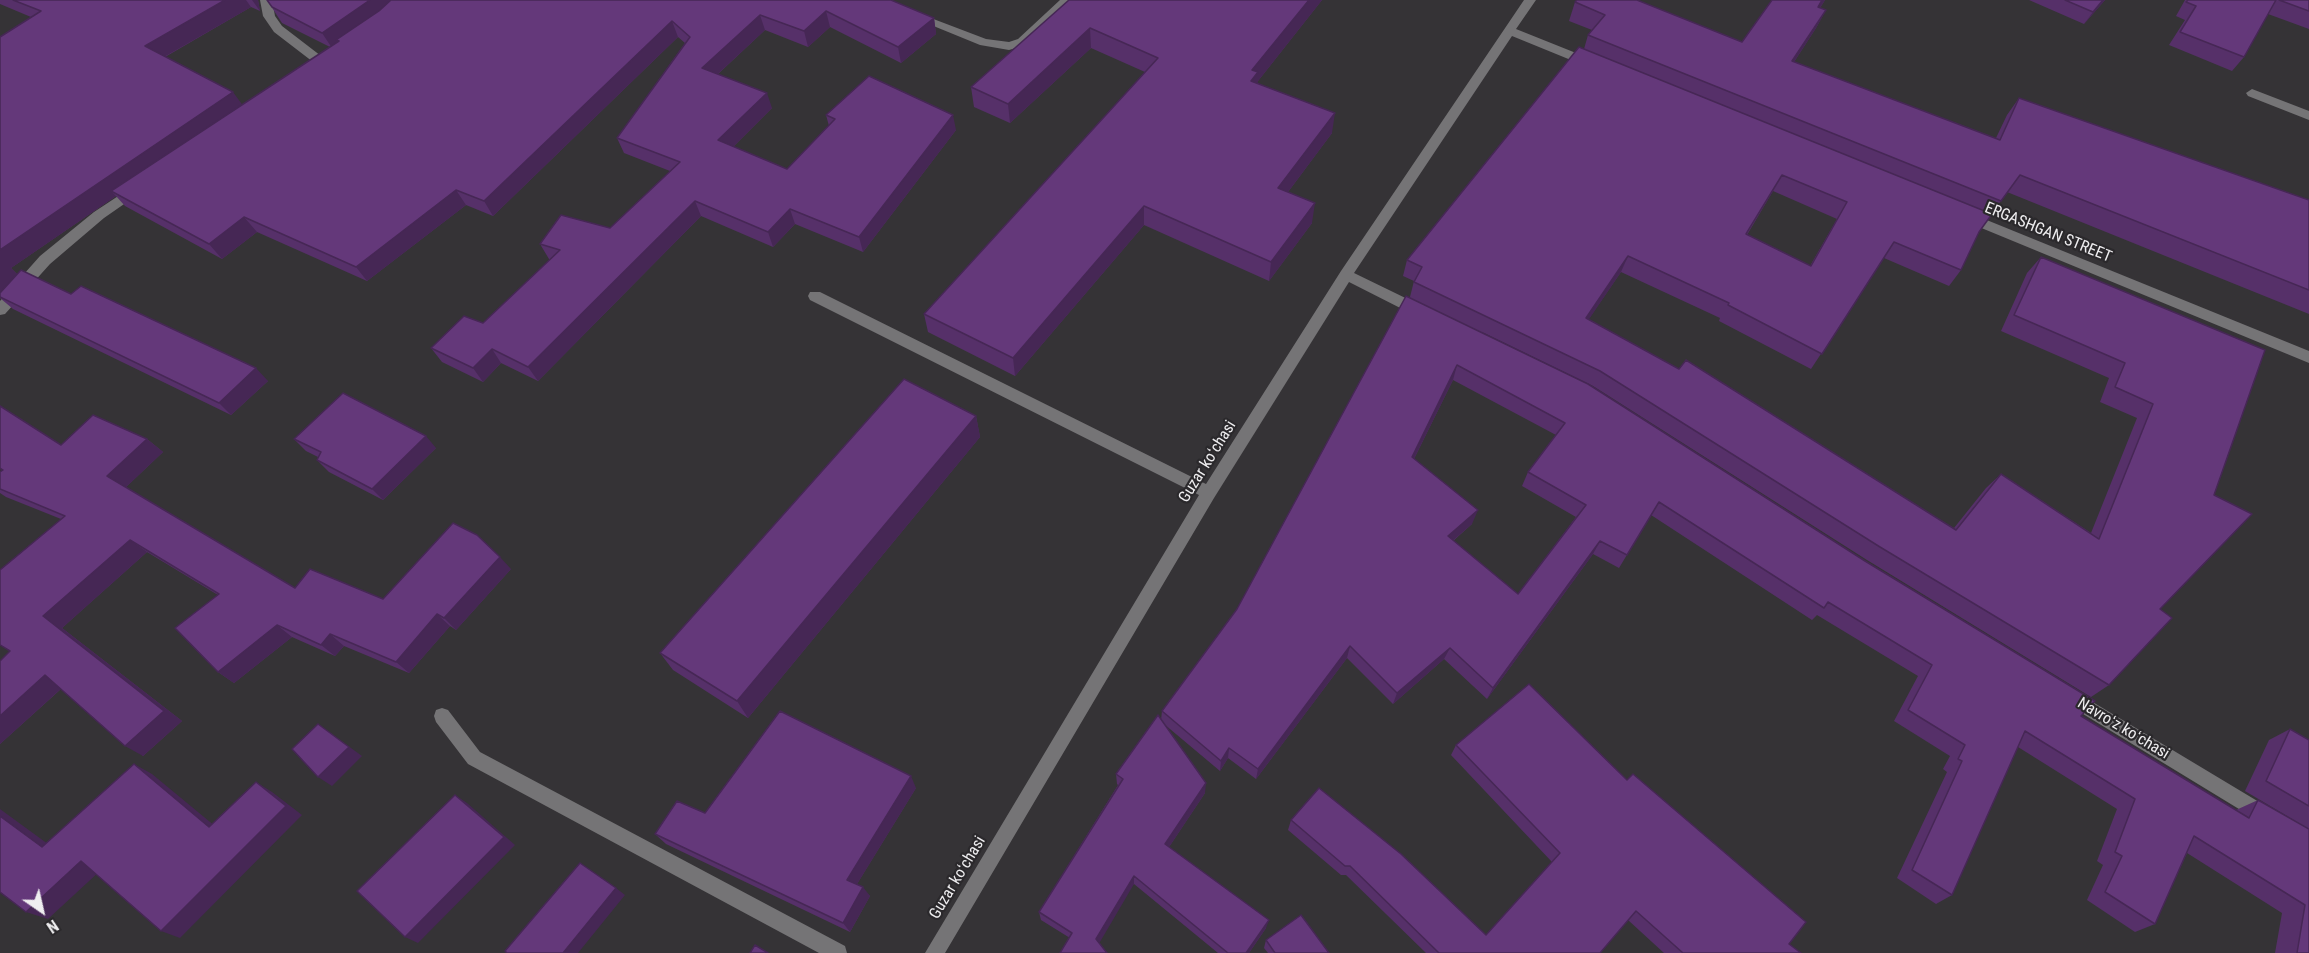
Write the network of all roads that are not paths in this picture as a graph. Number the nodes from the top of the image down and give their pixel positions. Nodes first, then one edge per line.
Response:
1 (266, 0) edge
2 (1066, 0) edge
3 (1530, 0) edge
4 (905, 12) edge
5 (1508, 30) junction
6 (321, 63) edge
7 (1607, 70) edge
8 (2252, 93) dead end
9 (2309, 116) edge
10 (144, 183) edge
11 (1958, 214) edge
12 (1346, 275) junction
13 (815, 296) dead end
14 (0, 309) edge
15 (1440, 321) edge
16 (2309, 357) edge
17 (1209, 493) junction
18 (2054, 686) edge
19 (442, 716) dead end
20 (2278, 823) edge
21 (838, 953) edge
22 (934, 953) edge

1 - 6 street
2 - 4 street
3 - 5 street, Guzar koʻchasi
5 - 7 street
5 - 12 street, Guzar koʻchasi
8 - 9 street
10 - 14 street
11 - 16 street, ERGASHGAN STREET
12 - 15 street
12 - 17 street, Guzar koʻchasi
13 - 17 street
17 - 22 street, Guzar koʻchasi
18 - 20 street, Navroʻz koʻchasi
19 - 21 street

